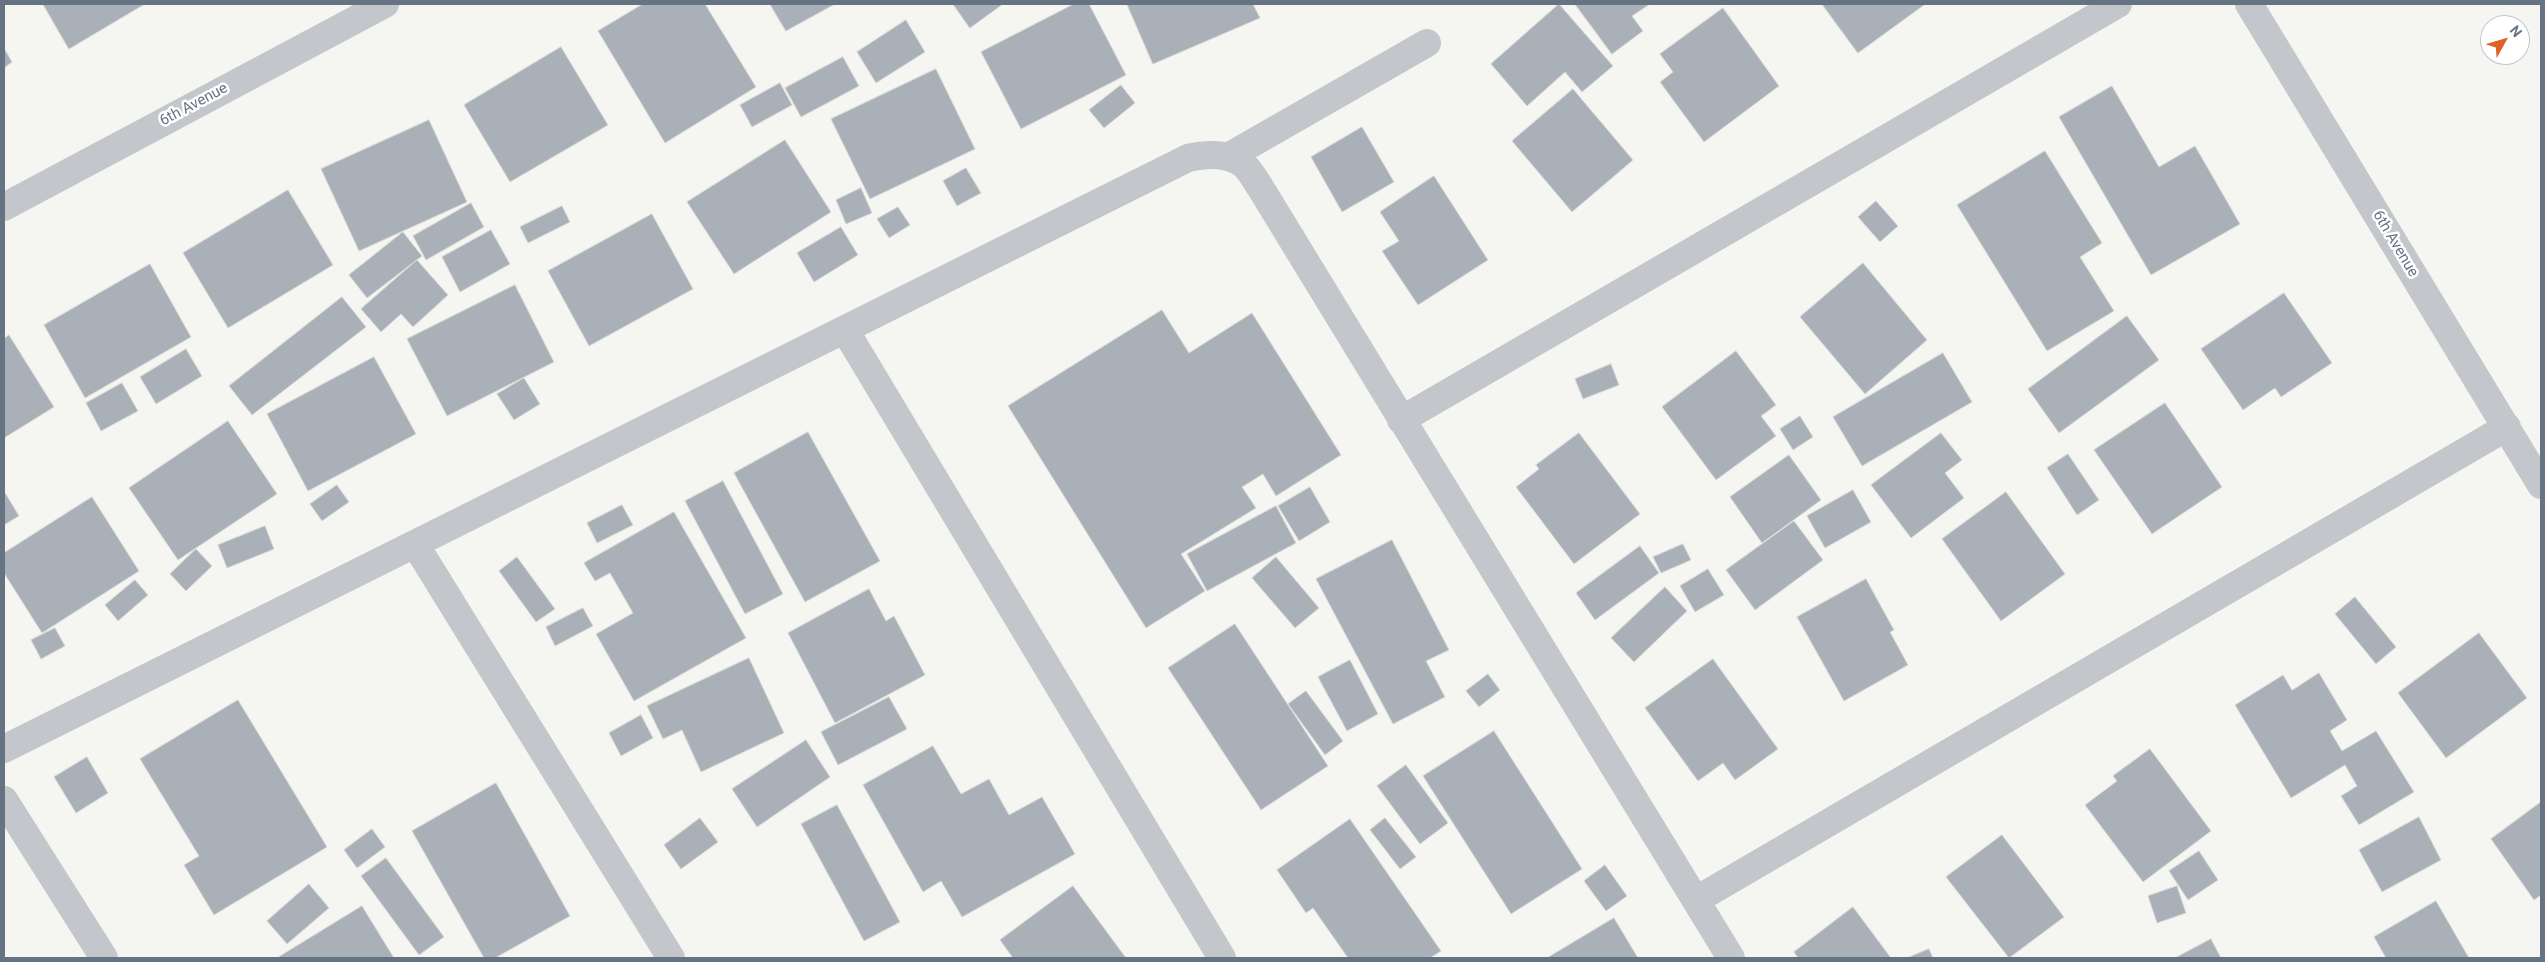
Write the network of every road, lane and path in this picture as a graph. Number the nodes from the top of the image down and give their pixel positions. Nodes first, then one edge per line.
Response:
1 (385, 4) edge
2 (2118, 4) edge
3 (2250, 4) edge
4 (1427, 43) dead end
5 (1228, 157) junction
6 (4, 207) edge
7 (845, 330) junction
8 (1401, 420) junction
9 (2507, 427) junction
10 (2541, 485) edge
11 (415, 544) junction
12 (4, 748) edge
13 (4, 800) edge
14 (1696, 900) junction
15 (104, 958) edge
16 (671, 958) edge
17 (1222, 958) edge
18 (1731, 958) edge

1 - 6 street, 6th Avenue
2 - 8 street
3 - 9 street, 6th Avenue
4 - 5 street
5 - 7 street
5 - 8 street
7 - 11 street
7 - 17 street
8 - 14 street
9 - 10 street, 6th Avenue
9 - 14 street
11 - 12 street
11 - 16 street
13 - 15 street
14 - 18 street

